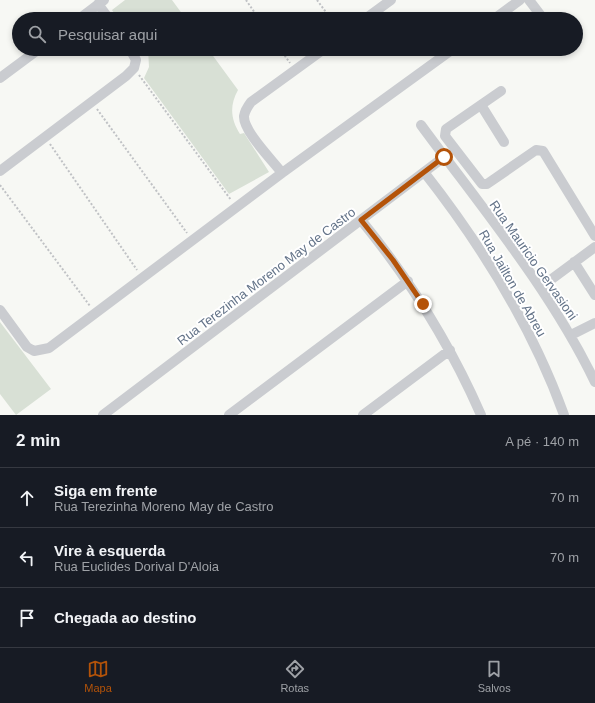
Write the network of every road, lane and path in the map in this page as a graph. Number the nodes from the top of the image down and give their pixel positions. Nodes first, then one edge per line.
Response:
1 (246, 0) edge
2 (317, 0) edge
3 (392, 0) edge
4 (520, 0) edge
5 (529, 0) edge
6 (101, 2) edge
7 (88, 12) edge
8 (106, 12) edge
9 (254, 12) edge
10 (326, 12) edge
11 (375, 12) edge
12 (504, 12) edge
13 (538, 12) edge
14 (30, 56) edge
15 (134, 56) edge
16 (285, 56) edge
17 (314, 56) edge
18 (443, 56) edge
19 (134, 68) junction
20 (295, 70) junction
21 (0, 78) edge
22 (501, 91) dead end
23 (92, 101) junction
24 (481, 105) junction
25 (421, 125) dead end
26 (45, 137) junction
27 (504, 142) dead end
28 (444, 157) junction
29 (0, 171) edge
30 (424, 172) junction
31 (282, 173) junction
32 (0, 184) edge
33 (236, 208) junction
34 (361, 220) junction
35 (595, 236) edge
36 (192, 241) junction
37 (595, 247) edge
38 (574, 262) junction
39 (143, 278) junction
40 (408, 281) junction
41 (545, 284) dead end
42 (595, 295) edge
43 (0, 310) edge
44 (95, 313) junction
45 (595, 323) edge
46 (571, 335) junction
47 (450, 350) junction
48 (595, 382) edge
49 (103, 415) edge
50 (229, 415) edge
51 (363, 415) edge
52 (481, 415) edge
53 (564, 415) edge

1 - 9 path
2 - 10 path
3 - 11 street
4 - 12 street
5 - 13 street
6 - 7 street
6 - 8 street
14 - 21 street
15 - 19 street
16 - 20 path
17 - 20 street
18 - 31 street
19 - 23 street
19 - 33 path
20 - 31 street
22 - 24 street
23 - 26 street
23 - 36 path
24 - 27 street
24 - 35 street
25 - 28 street, Rua Mauricio Gervasioni
26 - 29 street
26 - 39 path
28 - 30 street, Rua Terezinha Moreno May de Castro
28 - 46 street, Rua Mauricio Gervasioni
30 - 34 street, Rua Terezinha Moreno May de Castro
30 - 53 street, Rua Jailton de Abreu
31 - 33 street
32 - 44 path
33 - 36 street
34 - 40 street
34 - 49 street, Rua Terezinha Moreno May de Castro
36 - 39 street
37 - 38 street
38 - 41 street
38 - 42 street
39 - 44 street
40 - 47 street
40 - 50 street
43 - 44 street
45 - 46 street
46 - 48 street, Rua Mauricio Gervasioni
47 - 51 street
47 - 52 street

